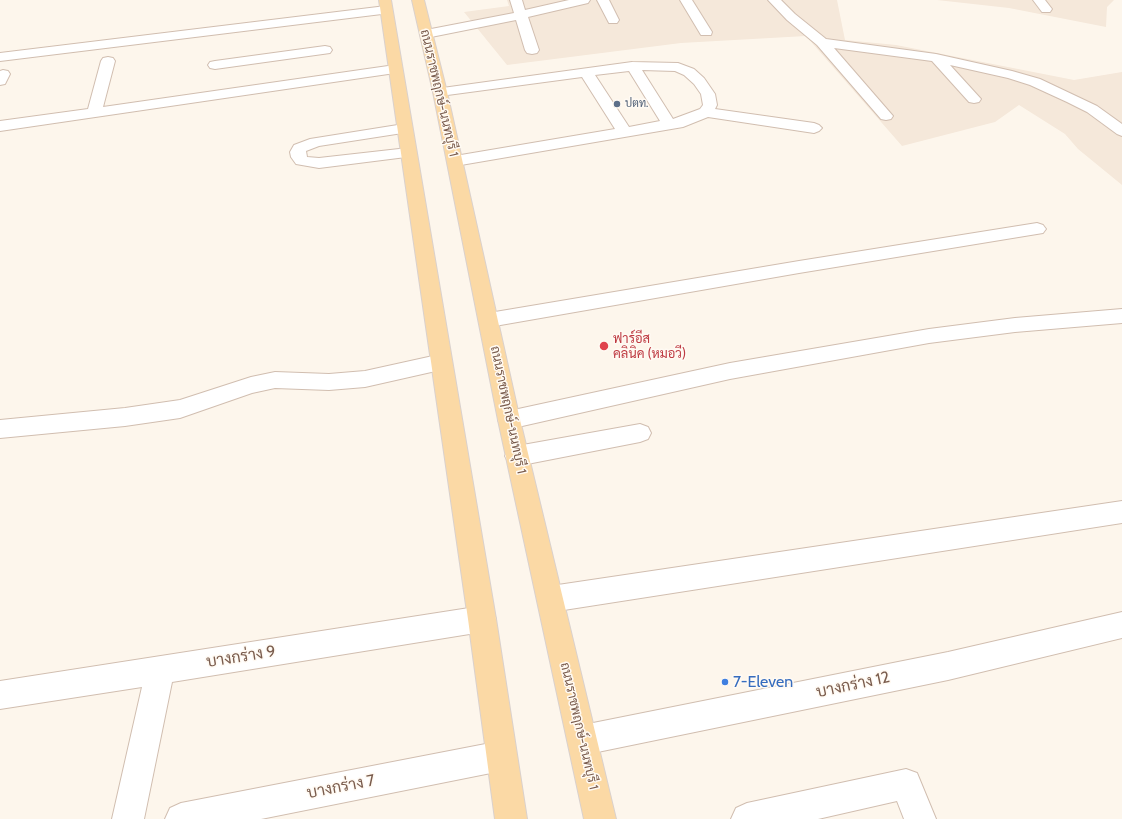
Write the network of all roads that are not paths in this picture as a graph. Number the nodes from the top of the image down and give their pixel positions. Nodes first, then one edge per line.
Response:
1 (418, 0) edge
2 (516, 0) edge
3 (584, 0) edge
4 (603, 0) edge
5 (686, 0) edge
6 (774, 0) edge
7 (386, 5) edge
8 (521, 16) junction
9 (613, 20) dead end
10 (706, 32) dead end
11 (426, 34) junction
12 (822, 42) junction
13 (215, 49) dead end
14 (325, 50) dead end
15 (532, 50) dead end
16 (0, 57) edge
17 (936, 58) junction
18 (108, 61) dead end
19 (214, 65) junction
20 (632, 66) junction
21 (395, 70) junction
22 (586, 72) junction
23 (440, 92) junction
24 (214, 96) junction
25 (974, 99) dead end
26 (706, 112) junction
27 (94, 113) junction
28 (886, 116) dead end
29 (669, 124) junction
30 (0, 126) edge
31 (814, 128) dead end
32 (404, 129) junction
33 (1122, 131) edge
34 (625, 132) junction
35 (408, 153) junction
36 (454, 160) junction
37 (1037, 229) dead end
38 (1122, 316) edge
39 (489, 320) junction
40 (442, 362) junction
41 (509, 420) junction
42 (0, 429) edge
43 (640, 433) dead end
44 (517, 456) junction
45 (1122, 512) edge
46 (551, 599) junction
47 (482, 619) junction
48 (1122, 625) edge
49 (160, 670) junction
50 (0, 695) edge
51 (583, 740) junction
52 (501, 756) junction
53 (128, 819) edge
54 (181, 819) edge
55 (511, 819) edge
56 (600, 819) edge
57 (747, 819) edge
58 (920, 819) edge

1 - 11 main road, ถนนราชพฤกษ์-นนทบุรี 1
2 - 8 street
3 - 8 street
4 - 9 street
5 - 10 street
6 - 12 street
7 - 16 street
7 - 21 main road
8 - 11 street
8 - 15 street
11 - 23 main road, ถนนราชพฤกษ์-นนทบุรี 1
12 - 17 street
12 - 28 street
13 - 19 street
14 - 19 street
17 - 25 street
17 - 33 street
18 - 27 street
19 - 24 street
20 - 22 street
20 - 26 street
20 - 29 street
21 - 24 street
21 - 32 main road
22 - 23 street
22 - 34 street
23 - 36 main road, ถนนราชพฤกษ์-นนทบุรี 1
24 - 27 street
26 - 29 street
26 - 31 street
27 - 30 street
29 - 34 street
32 - 35 main road
32 - 35 street
34 - 36 street
35 - 40 main road
36 - 39 main road, ถนนราชพฤกษ์-นนทบุรี 1
37 - 39 street
38 - 41 street
39 - 41 main road, ถนนราชพฤกษ์-นนทบุรี 1
40 - 42 street
40 - 47 main road
41 - 44 main road, ถนนราชพฤกษ์-นนทบุรี 1
43 - 44 street
44 - 46 main road, ถนนราชพฤกษ์-นนทบุรี 1
45 - 46 street
46 - 51 main road, ถนนราชพฤกษ์-นนทบุรี 1
47 - 49 street, บางกร่าง 9
47 - 52 main road
48 - 51 street, บางกร่าง 12
49 - 50 street, บางกร่าง 9
49 - 53 street
51 - 56 main road, ถนนราชพฤกษ์-นนทบุรี 1
52 - 54 street, บางกร่าง 7
52 - 55 main road
57 - 58 street

